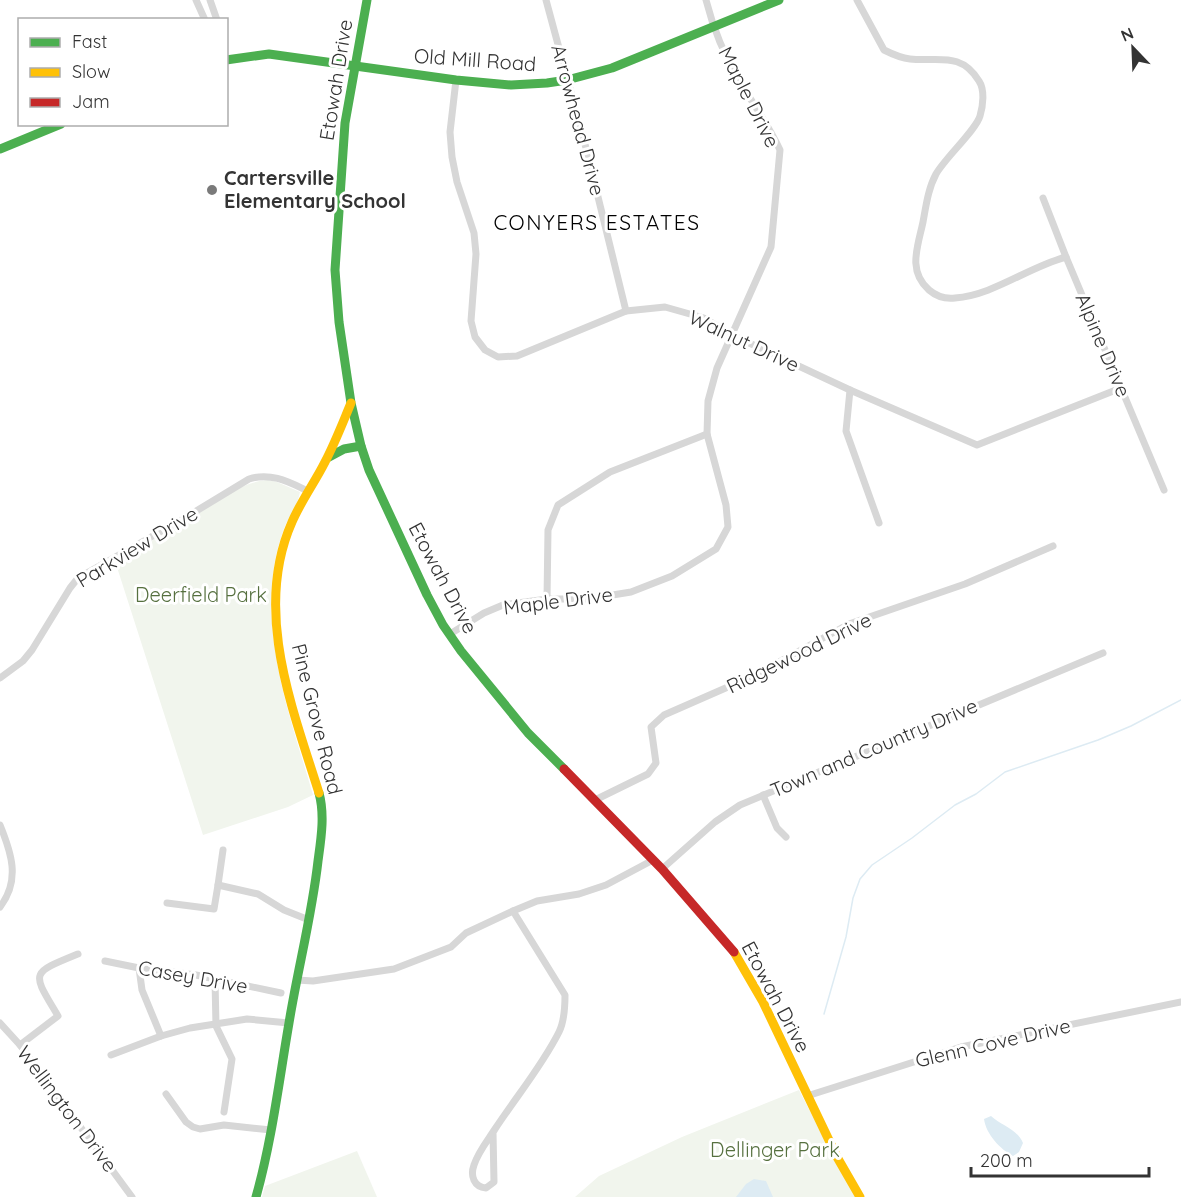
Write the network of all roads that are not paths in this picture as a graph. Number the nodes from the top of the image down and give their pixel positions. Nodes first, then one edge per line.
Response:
1 (196, 0) edge
2 (210, 0) edge
3 (367, 0) edge
4 (546, 0) edge
5 (706, 0) edge
6 (779, 0) edge
7 (857, 0) edge
8 (204, 18) edge
9 (215, 18) edge
10 (715, 25) junction
11 (228, 60) edge
12 (354, 66) junction
13 (456, 80) junction
14 (567, 80) junction
15 (57, 126) edge
16 (0, 149) edge
17 (1043, 198) dead end
18 (1066, 257) junction
19 (626, 311) junction
20 (732, 335) junction
21 (1121, 388) junction
22 (850, 390) junction
23 (351, 404) junction
24 (707, 434) junction
25 (336, 440) junction
26 (361, 446) junction
27 (327, 459) junction
28 (1164, 490) dead end
29 (308, 492) junction
30 (879, 523) dead end
31 (1053, 546) dead end
32 (547, 599) junction
33 (450, 634) junction
34 (1103, 653) dead end
35 (0, 678) edge
36 (763, 795) junction
37 (595, 800) junction
38 (0, 825) edge
39 (786, 837) dead end
40 (223, 850) dead end
41 (653, 860) junction
42 (662, 869) junction
43 (218, 885) junction
44 (167, 903) dead end
45 (0, 907) edge
46 (513, 911) junction
47 (309, 920) junction
48 (78, 954) dead end
49 (105, 961) dead end
50 (139, 969) junction
51 (214, 980) junction
52 (297, 980) junction
53 (281, 993) dead end
54 (1181, 1002) edge
55 (0, 1023) edge
56 (289, 1023) junction
57 (216, 1026) junction
58 (161, 1036) junction
59 (20, 1045) junction
60 (111, 1055) dead end
61 (166, 1094) dead end
62 (807, 1096) junction
63 (224, 1112) dead end
64 (271, 1130) junction
65 (493, 1132) junction
66 (132, 1197) edge
67 (256, 1197) edge
68 (860, 1197) edge

1 - 8 street
2 - 9 street
3 - 12 street, Etowah Drive
4 - 14 street, Arrowhead Drive
5 - 10 street, Maple Drive
6 - 10 street, Old Mill Road
7 - 18 street
10 - 14 street, Old Mill Road
10 - 20 street, Maple Drive
11 - 12 street, Old Mill Road
12 - 13 street, Old Mill Road
12 - 23 street, Etowah Drive
13 - 14 street, Old Mill Road
13 - 19 street, Walnut Drive
14 - 19 street, Arrowhead Drive
15 - 16 street
17 - 18 street, Alpine Drive
18 - 21 street, Alpine Drive
19 - 20 street, Walnut Drive
20 - 22 street, Walnut Drive
20 - 24 street, Maple Drive
21 - 22 street, Walnut Drive
21 - 28 street, Alpine Drive
22 - 30 street
23 - 25 street, Pine Grove Road
23 - 26 street, Etowah Drive
24 - 32 street
24 - 32 street, Maple Drive
25 - 26 street
25 - 27 street, Pine Grove Road
26 - 27 street
26 - 33 street, Etowah Drive
27 - 29 street, Pine Grove Road
29 - 35 street, Parkview Drive
29 - 47 street, Pine Grove Road
31 - 37 street, Ridgewood Drive
32 - 33 street, Maple Drive
33 - 37 street, Etowah Drive
34 - 36 street, Town and Country Drive
36 - 39 street
36 - 42 street, Town and Country Drive
37 - 41 street, Etowah Drive
38 - 45 street
40 - 43 street
41 - 42 street, Etowah Drive
41 - 46 street
42 - 62 street, Etowah Drive
43 - 44 street
43 - 47 street
46 - 52 street
46 - 65 street
47 - 52 street, Pine Grove Road
48 - 59 street
49 - 50 street, Casey Drive
50 - 51 street, Casey Drive
50 - 58 street
51 - 53 street, Casey Drive
51 - 57 street
52 - 56 street, Pine Grove Road
54 - 62 street, Glenn Cove Drive
55 - 59 street, Wellington Drive
56 - 57 street
56 - 64 street, Pine Grove Road
57 - 58 street
57 - 63 street
58 - 60 street
59 - 66 street, Wellington Drive
61 - 64 street
62 - 68 street, Etowah Drive
64 - 67 street, Pine Grove Road
65 - 65 street

